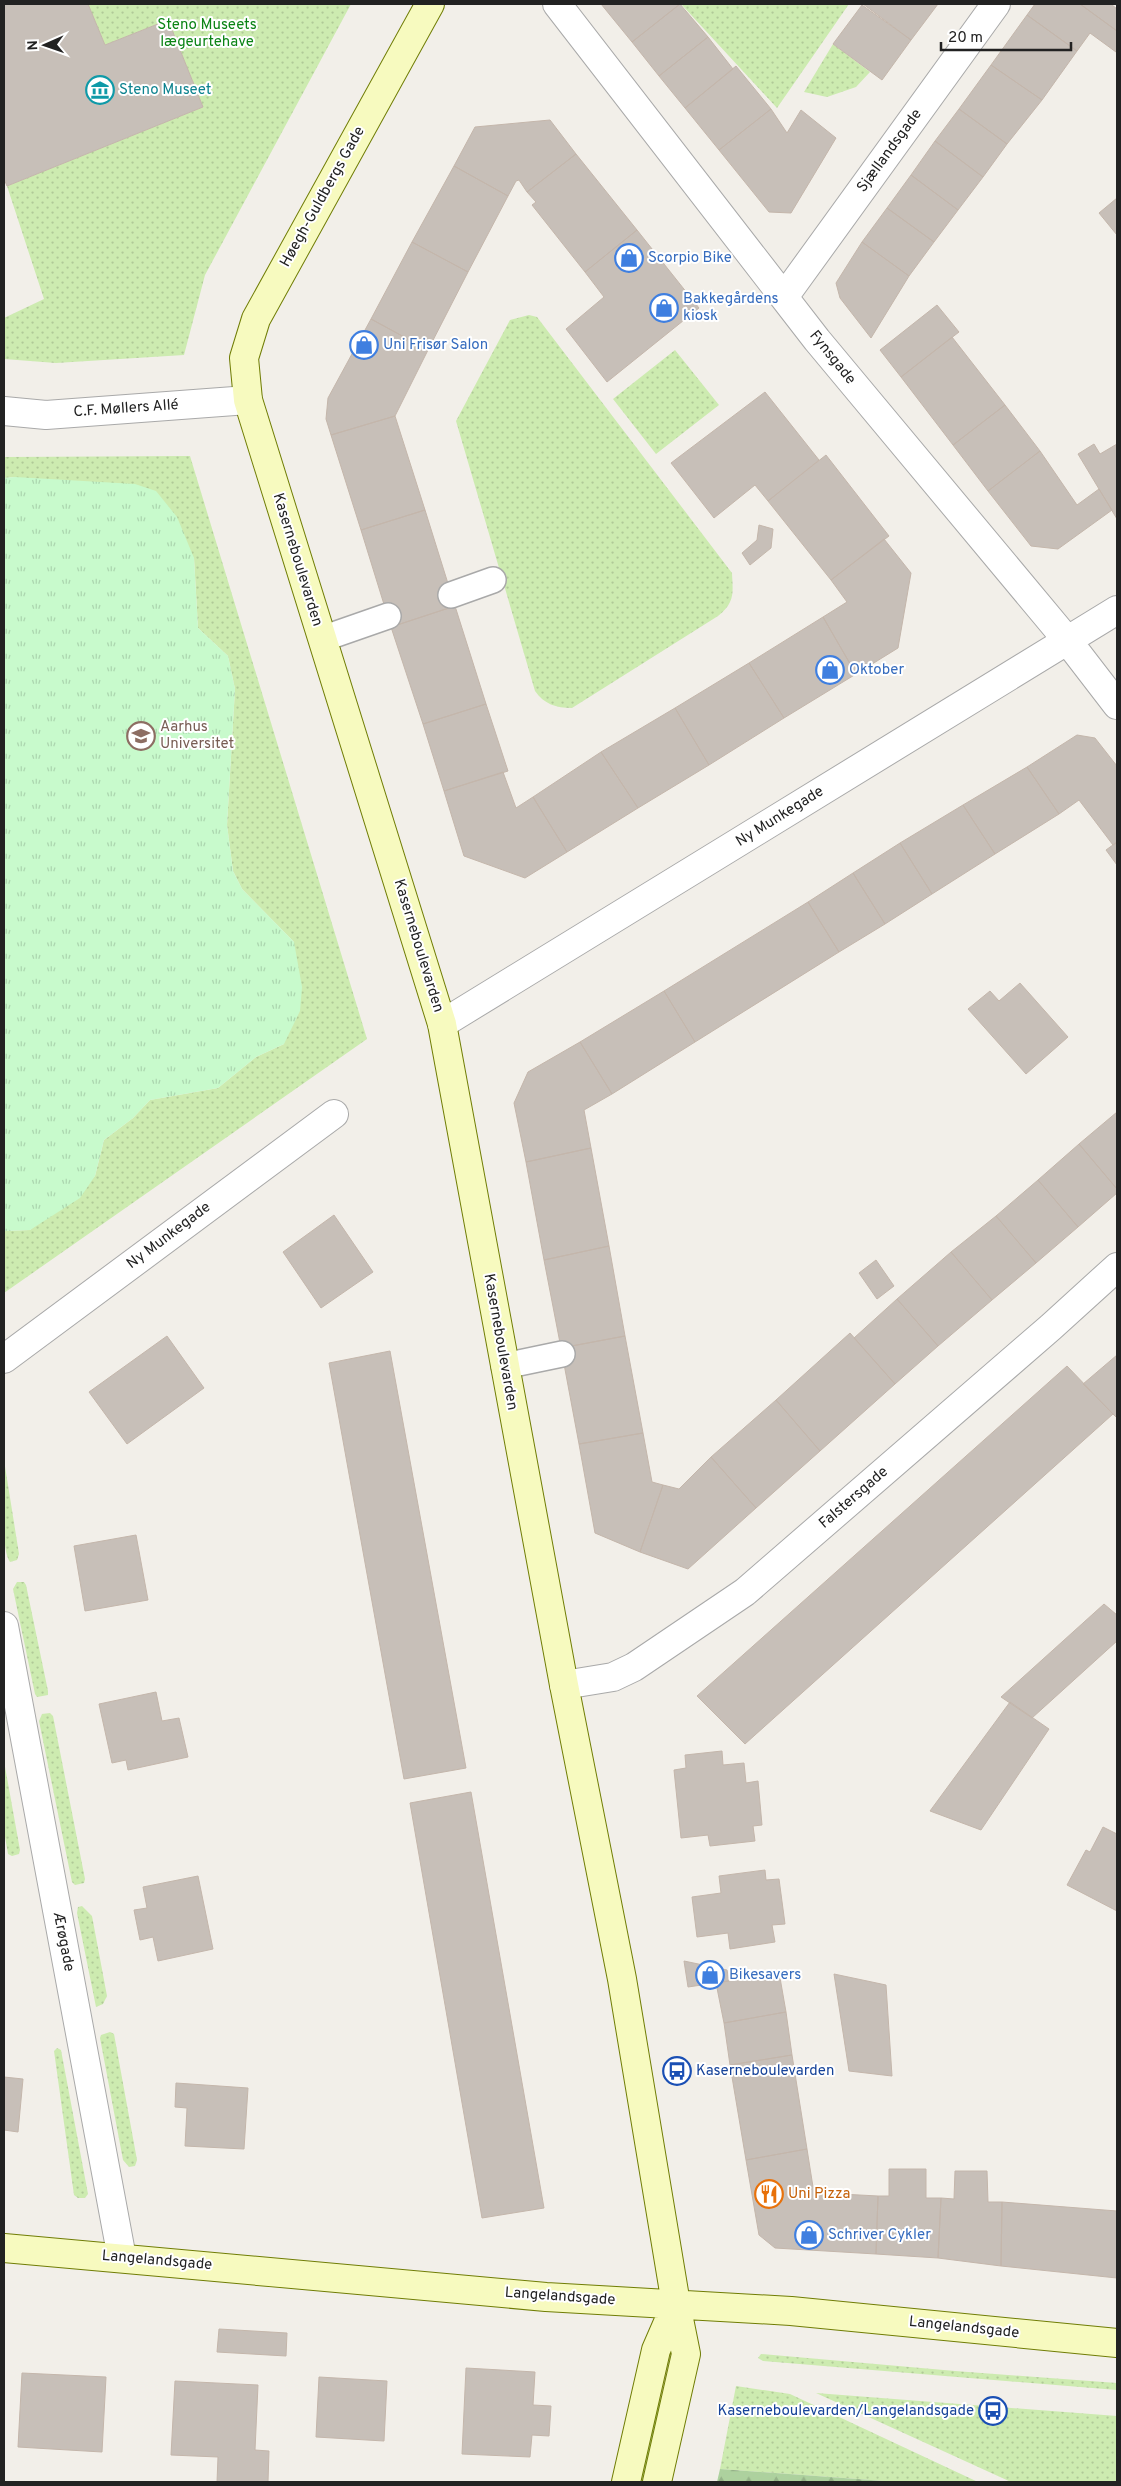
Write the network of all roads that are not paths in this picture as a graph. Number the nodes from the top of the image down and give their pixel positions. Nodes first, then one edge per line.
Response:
1 (430, 4) edge
2 (558, 4) edge
3 (996, 4) edge
4 (784, 298) junction
5 (248, 400) junction
6 (4, 411) edge
7 (493, 580) dead end
8 (452, 595) dead end
9 (1117, 610) edge
10 (388, 616) dead end
11 (322, 638) junction
12 (1067, 640) junction
13 (1117, 705) edge
14 (442, 1024) junction
15 (334, 1114) dead end
16 (1117, 1267) edge
17 (562, 1354) dead end
18 (4, 1359) edge
19 (504, 1366) junction
20 (4, 1626) edge
21 (564, 1685) junction
22 (4, 2248) edge
23 (122, 2258) junction
24 (676, 2304) junction
25 (1117, 2343) edge
26 (626, 2482) edge
27 (657, 2482) edge

1 - 5 street, Høegh-Guldbergs Gade
2 - 4 street, Fynsgade
3 - 4 street, Sjællandsgade
4 - 12 street, Fynsgade
5 - 6 street, C.F. Møllers Allé
5 - 11 street, Kaserneboulevarden
7 - 8 lane
9 - 12 street, Ny Munkegade
10 - 11 lane
11 - 14 street, Kaserneboulevarden
12 - 13 street, Fynsgade
12 - 14 street, Ny Munkegade
14 - 19 street, Kaserneboulevarden
15 - 18 street, Ny Munkegade
16 - 21 street, Falstersgade
17 - 19 lane
19 - 21 street, Kaserneboulevarden
20 - 23 street, Ærøgade
21 - 24 street, Kaserneboulevarden
22 - 23 street, Langelandsgade
23 - 24 street, Langelandsgade
24 - 25 street, Langelandsgade
24 - 26 street
24 - 27 street, Kaserneboulevarden

